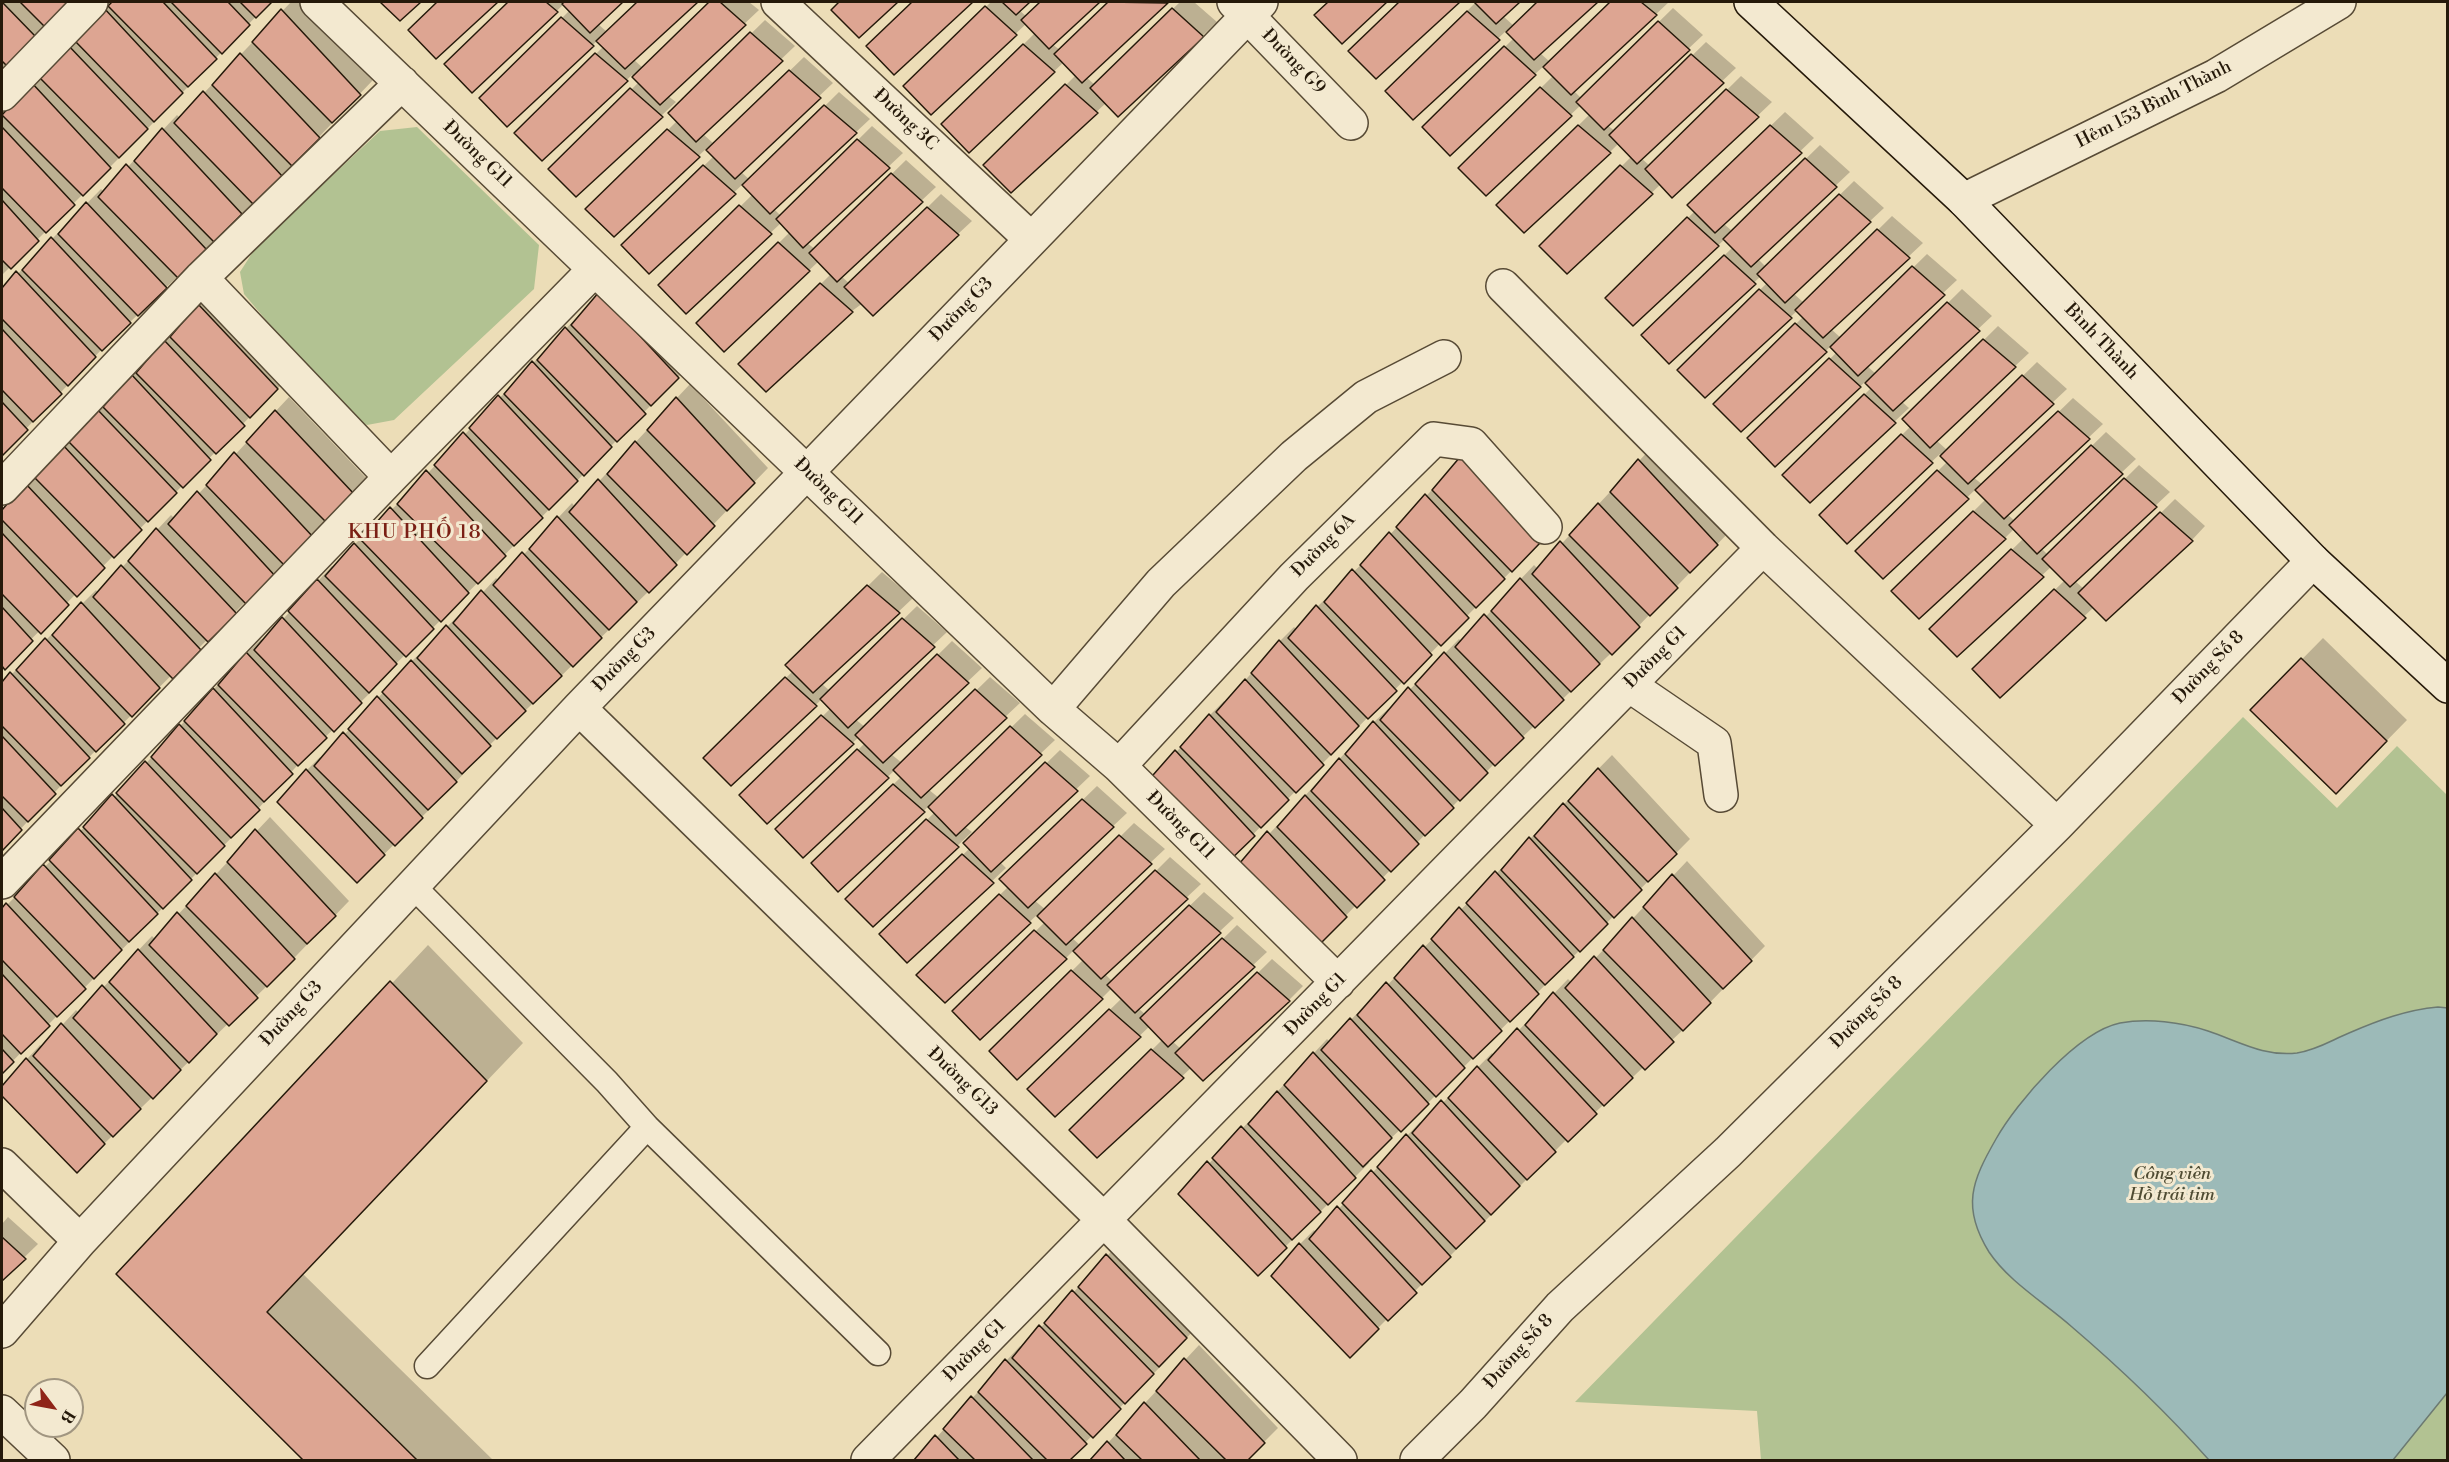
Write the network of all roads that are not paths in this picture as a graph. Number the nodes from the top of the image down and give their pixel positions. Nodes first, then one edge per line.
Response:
1 (91, 2) edge
2 (317, 2) edge
3 (778, 2) edge
4 (1751, 2) edge
5 (2339, 2) edge
6 (1248, 6) edge
7 (402, 83) junction
8 (2, 94) edge
9 (1351, 123) dead end
10 (1964, 200) junction
11 (1031, 239) junction
12 (595, 269) junction
13 (201, 278) junction
14 (1503, 285) dead end
15 (1444, 357) dead end
16 (806, 471) junction
17 (391, 477) junction
18 (2, 488) edge
19 (1545, 526) dead end
20 (1763, 548) junction
21 (2313, 561) junction
22 (1629, 685) junction
23 (2448, 687) edge
24 (579, 708) junction
25 (1053, 709) junction
26 (1119, 766) junction
27 (1721, 795) dead end
28 (2057, 825) junction
29 (2, 882) edge
30 (412, 886) junction
31 (1338, 982) junction
32 (647, 1127) junction
33 (2, 1165) edge
34 (1104, 1220) junction
35 (80, 1241) junction
36 (2, 1331) edge
37 (878, 1353) dead end
38 (427, 1366) dead end
39 (2, 1412) edge
40 (53, 1461) edge
41 (867, 1461) edge
42 (1340, 1461) edge
43 (1417, 1461) edge

1 - 8 street
2 - 7 street, Đường G11
3 - 11 street, Đường 3C
4 - 10 street, Bình Thành
5 - 10 street, Hẻm 153 Bình Thành
6 - 9 street, Đường G9
6 - 11 street, Đường G3
7 - 12 street, Đường G11
7 - 13 street
10 - 21 street, Bình Thành
11 - 16 street, Đường G3
12 - 16 street, Đường G11
12 - 17 street
13 - 17 street
13 - 18 street
14 - 20 street
15 - 25 street
16 - 24 street, Đường G3
16 - 25 street, Đường G11
17 - 29 street
19 - 26 street, Đường 6A
20 - 22 street, Đường G1
20 - 28 street
21 - 23 street, Bình Thành
21 - 28 street, Đường Số 8
22 - 27 street
22 - 31 street, Đường G1
24 - 30 street, Đường G3
24 - 34 street, Đường G13
25 - 26 street, Đường G11
26 - 31 street, Đường G11
28 - 43 street, Đường Số 8
30 - 32 lane
30 - 35 street, Đường G3
31 - 34 street, Đường G1
32 - 37 lane
32 - 38 lane
33 - 35 street
34 - 41 street, Đường G1
34 - 42 street, Đường G13
35 - 36 street, Đường G3
39 - 40 street

